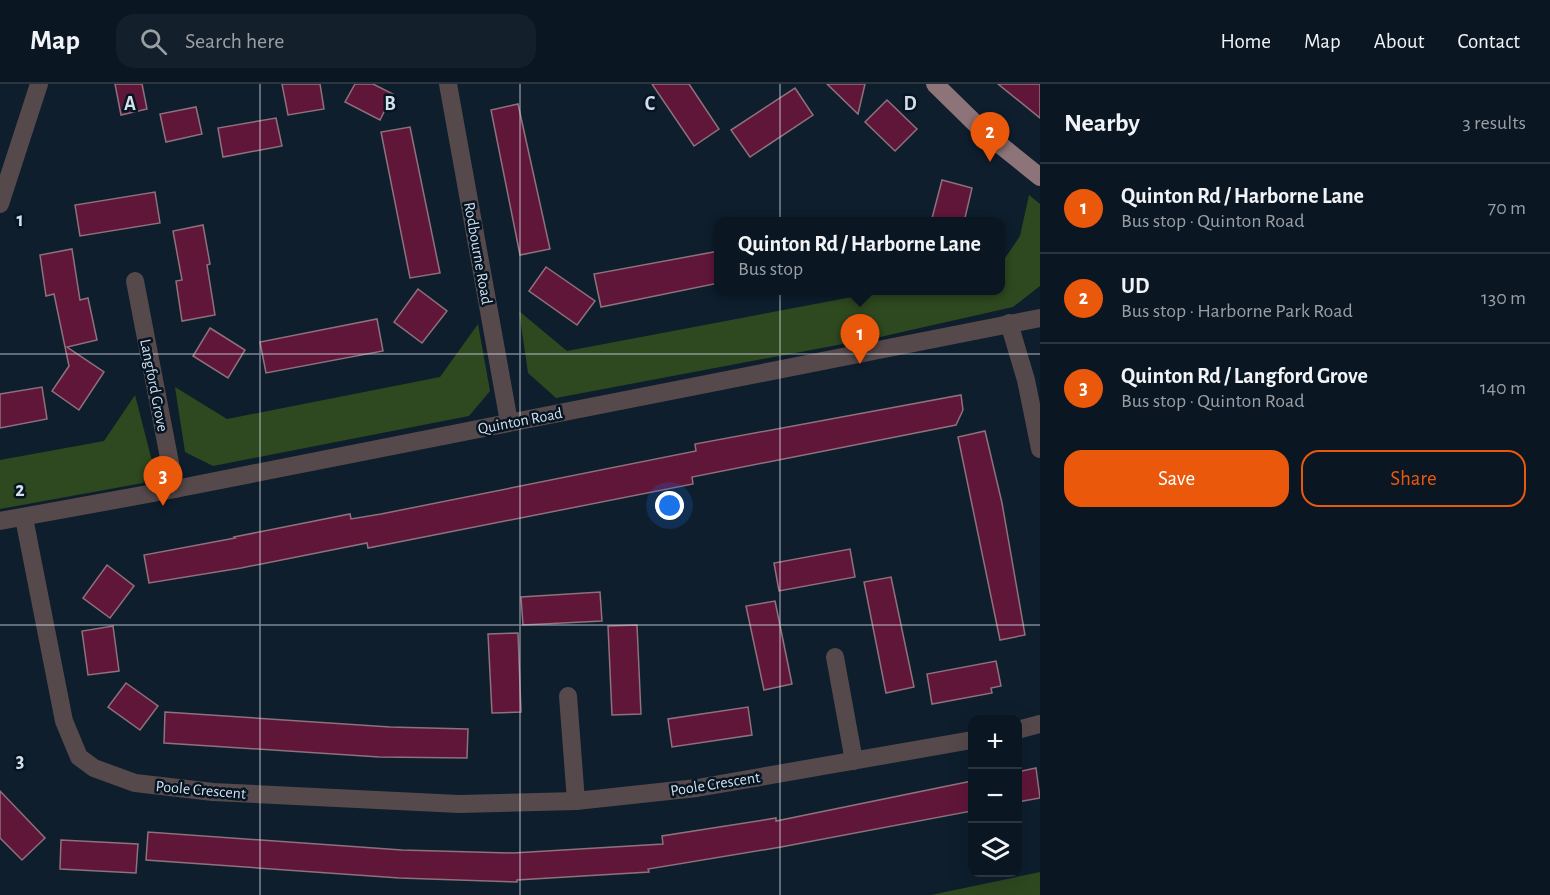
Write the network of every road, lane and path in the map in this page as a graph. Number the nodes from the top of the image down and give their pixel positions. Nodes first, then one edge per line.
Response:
1 (39, 84) edge
2 (448, 84) edge
3 (935, 84) edge
4 (1040, 177) edge
5 (0, 204) edge
6 (135, 281) dead end
7 (1040, 306) edge
8 (1040, 318) edge
9 (1012, 323) junction
10 (509, 422) junction
11 (1040, 449) edge
12 (175, 489) junction
13 (24, 518) junction
14 (0, 521) edge
15 (835, 657) dead end
16 (568, 696) dead end
17 (1040, 724) edge
18 (1022, 729) edge
19 (968, 741) edge
20 (854, 761) junction
21 (576, 801) junction

1 - 5 street
2 - 10 street, Rodbourne Road
3 - 4 main road
6 - 12 street, Langford Grove
7 - 9 street
8 - 9 street, Quinton Road
9 - 10 street, Quinton Road
9 - 11 street
10 - 12 street, Quinton Road
12 - 13 street, Quinton Road
13 - 14 street, Quinton Road
13 - 21 street, Poole Crescent
15 - 20 street
16 - 21 street
17 - 18 street
19 - 20 street, Poole Crescent
20 - 21 street, Poole Crescent

